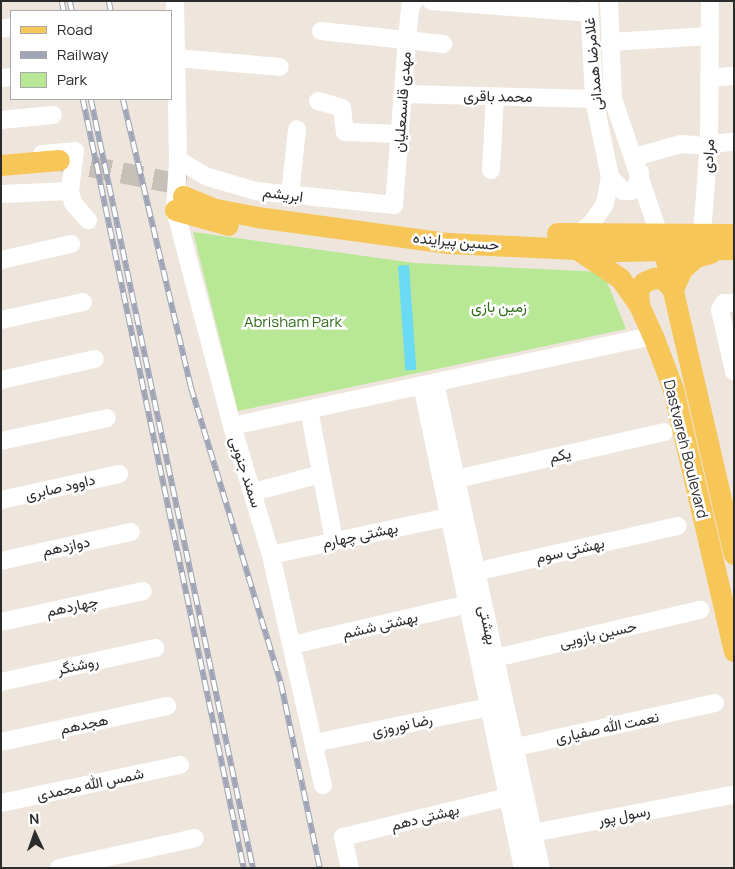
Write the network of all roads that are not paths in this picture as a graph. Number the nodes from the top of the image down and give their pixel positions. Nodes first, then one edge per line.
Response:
1 (175, 1) edge
2 (413, 1) edge
3 (431, 1) edge
4 (608, 1) edge
5 (710, 1) edge
6 (589, 7) edge
7 (321, 31) dead end
8 (710, 36) junction
9 (406, 38) junction
10 (173, 39) edge
11 (610, 42) junction
12 (443, 44) dead end
13 (176, 58) junction
14 (280, 67) dead end
15 (734, 76) edge
16 (710, 78) junction
17 (403, 94) junction
18 (495, 97) junction
19 (594, 99) junction
20 (318, 101) dead end
21 (53, 115) dead end
22 (1, 120) edge
23 (297, 129) dead end
24 (400, 134) junction
25 (734, 142) edge
26 (703, 144) junction
27 (1, 156) edge
28 (178, 160) junction
29 (1, 165) edge
30 (638, 165) junction
31 (66, 169) junction
32 (491, 170) dead end
33 (610, 177) junction
34 (1, 178) edge
35 (1, 194) edge
36 (290, 195) junction
37 (182, 197) junction
38 (394, 205) joint
39 (88, 220) dead end
40 (702, 234) junction
41 (734, 234) edge
42 (577, 241) junction
43 (612, 243) junction
44 (662, 243) junction
45 (72, 244) dead end
46 (726, 250) edge
47 (1, 260) edge
48 (673, 289) junction
49 (83, 302) dead end
50 (734, 303) edge
51 (639, 305) junction
52 (1, 320) edge
53 (653, 336) junction
54 (95, 359) dead end
55 (734, 371) edge
56 (1, 380) edge
57 (429, 384) junction
58 (309, 410) junction
59 (108, 418) dead end
60 (232, 426) junction
61 (664, 432) dead end
62 (1, 441) edge
63 (119, 474) dead end
64 (321, 474) junction
65 (456, 479) junction
66 (253, 492) junction
67 (1, 500) edge
68 (450, 517) junction
69 (678, 526) dead end
70 (131, 532) dead end
71 (334, 540) junction
72 (734, 554) edge
73 (271, 555) junction
74 (1, 561) edge
75 (469, 573) junction
76 (144, 591) dead end
77 (468, 604) junction
78 (700, 610) dead end
79 (1, 622) edge
80 (292, 645) junction
81 (155, 648) dead end
82 (734, 652) edge
83 (496, 658) junction
84 (1, 682) edge
85 (715, 704) dead end
86 (167, 706) dead end
87 (489, 707) junction
88 (1, 742) edge
89 (314, 743) junction
90 (507, 749) junction
91 (180, 765) dead end
92 (323, 785) dead end
93 (732, 795) dead end
94 (508, 797) junction
95 (1, 804) edge
96 (525, 834) junction
97 (195, 838) dead end
98 (59, 868) edge
99 (350, 868) edge
100 (523, 868) edge
101 (541, 868) edge

1 - 10 street, سمند جنوبی
2 - 9 street, مهدی قاسمعلیان
3 - 6 street
4 - 11 street, غلامرضا همدانی
5 - 8 street, مرادی
6 - 19 street, غلامرضا همدانی
7 - 9 street
8 - 11 street
8 - 16 street, مرادی
9 - 12 street
9 - 17 street, مهدی قاسمعلیان
10 - 13 street, سمند جنوبی
11 - 30 street, غلامرضا همدانی
13 - 14 street
13 - 28 street, سمند جنوبی
15 - 16 street
16 - 26 street, مرادی
17 - 18 street, محمد باقری
17 - 24 street, مهدی قاسمعلیان
18 - 19 street, محمد باقری
18 - 32 street
19 - 33 street, غلامرضا همدانی
20 - 24 street
21 - 22 street
23 - 36 street
24 - 38 street, مهدی قاسمعلیان
25 - 26 street
26 - 30 street
26 - 40 street, مرادی
27 - 31 street
28 - 36 street, ابریشم
28 - 37 street, سمند جنوبی
29 - 31 main road
30 - 33 street
30 - 44 street, غلامرضا همدانی
31 - 34 main road
31 - 35 street
31 - 39 street
33 - 42 street, غلامرضا همدانی
36 - 38 street, ابریشم
37 - 42 main road, حسین پیراینده
37 - 42 main road, حسین پیراینده
37 - 60 street, سمند جنوبی
40 - 41 main road, حسین پیراینده
40 - 44 main road, حسین پیراینده
42 - 43 main road, حسین پیراینده
42 - 51 main road, Dastvareh Boulevard
43 - 44 main road, حسین پیراینده
43 - 51 main road
44 - 46 main road, حسین پیراینده
44 - 48 main road, Dastvareh Boulevard
45 - 47 street
46 - 48 main road
48 - 51 main road
48 - 72 main road, Dastvareh Boulevard
49 - 52 street
50 - 55 street
51 - 53 main road, Dastvareh Boulevard
53 - 57 street
53 - 82 main road, Dastvareh Boulevard
54 - 56 street
57 - 58 street
57 - 65 street, بهشتی
57 - 68 street
58 - 60 street
58 - 64 street
59 - 62 street
60 - 66 street, سمند جنوبی
61 - 65 street, یکم
63 - 67 street, داوود صابری
64 - 66 street
64 - 71 street
65 - 75 street, بهشتی
66 - 73 street, سمند جنوبی
68 - 71 street, بهشتی چهارم
68 - 75 street
69 - 75 street, بهشتی سوم
70 - 74 street, دوازدهم
71 - 73 street, بهشتی چهارم
73 - 80 street, سمند جنوبی
75 - 77 street
75 - 83 street, بهشتی
76 - 79 street, چهاردهم
77 - 80 street, بهشتی ششم
77 - 87 street
78 - 83 street, حسین بازویی
80 - 89 street, سمند جنوبی
81 - 84 street, روشنگر
83 - 90 street, بهشتی
85 - 90 street, نعمت الله صفیاری
86 - 88 street, هجدهم
87 - 89 street, رضا نوروزی
87 - 90 street
89 - 92 street, سمند جنوبی
90 - 94 street
90 - 96 street, بهشتی
91 - 95 street, شمس الله محمدی
93 - 96 street, رسول پور
94 - 96 street
94 - 99 street, بهشتی دهم
96 - 100 street
96 - 101 street, بهشتی
97 - 98 street

